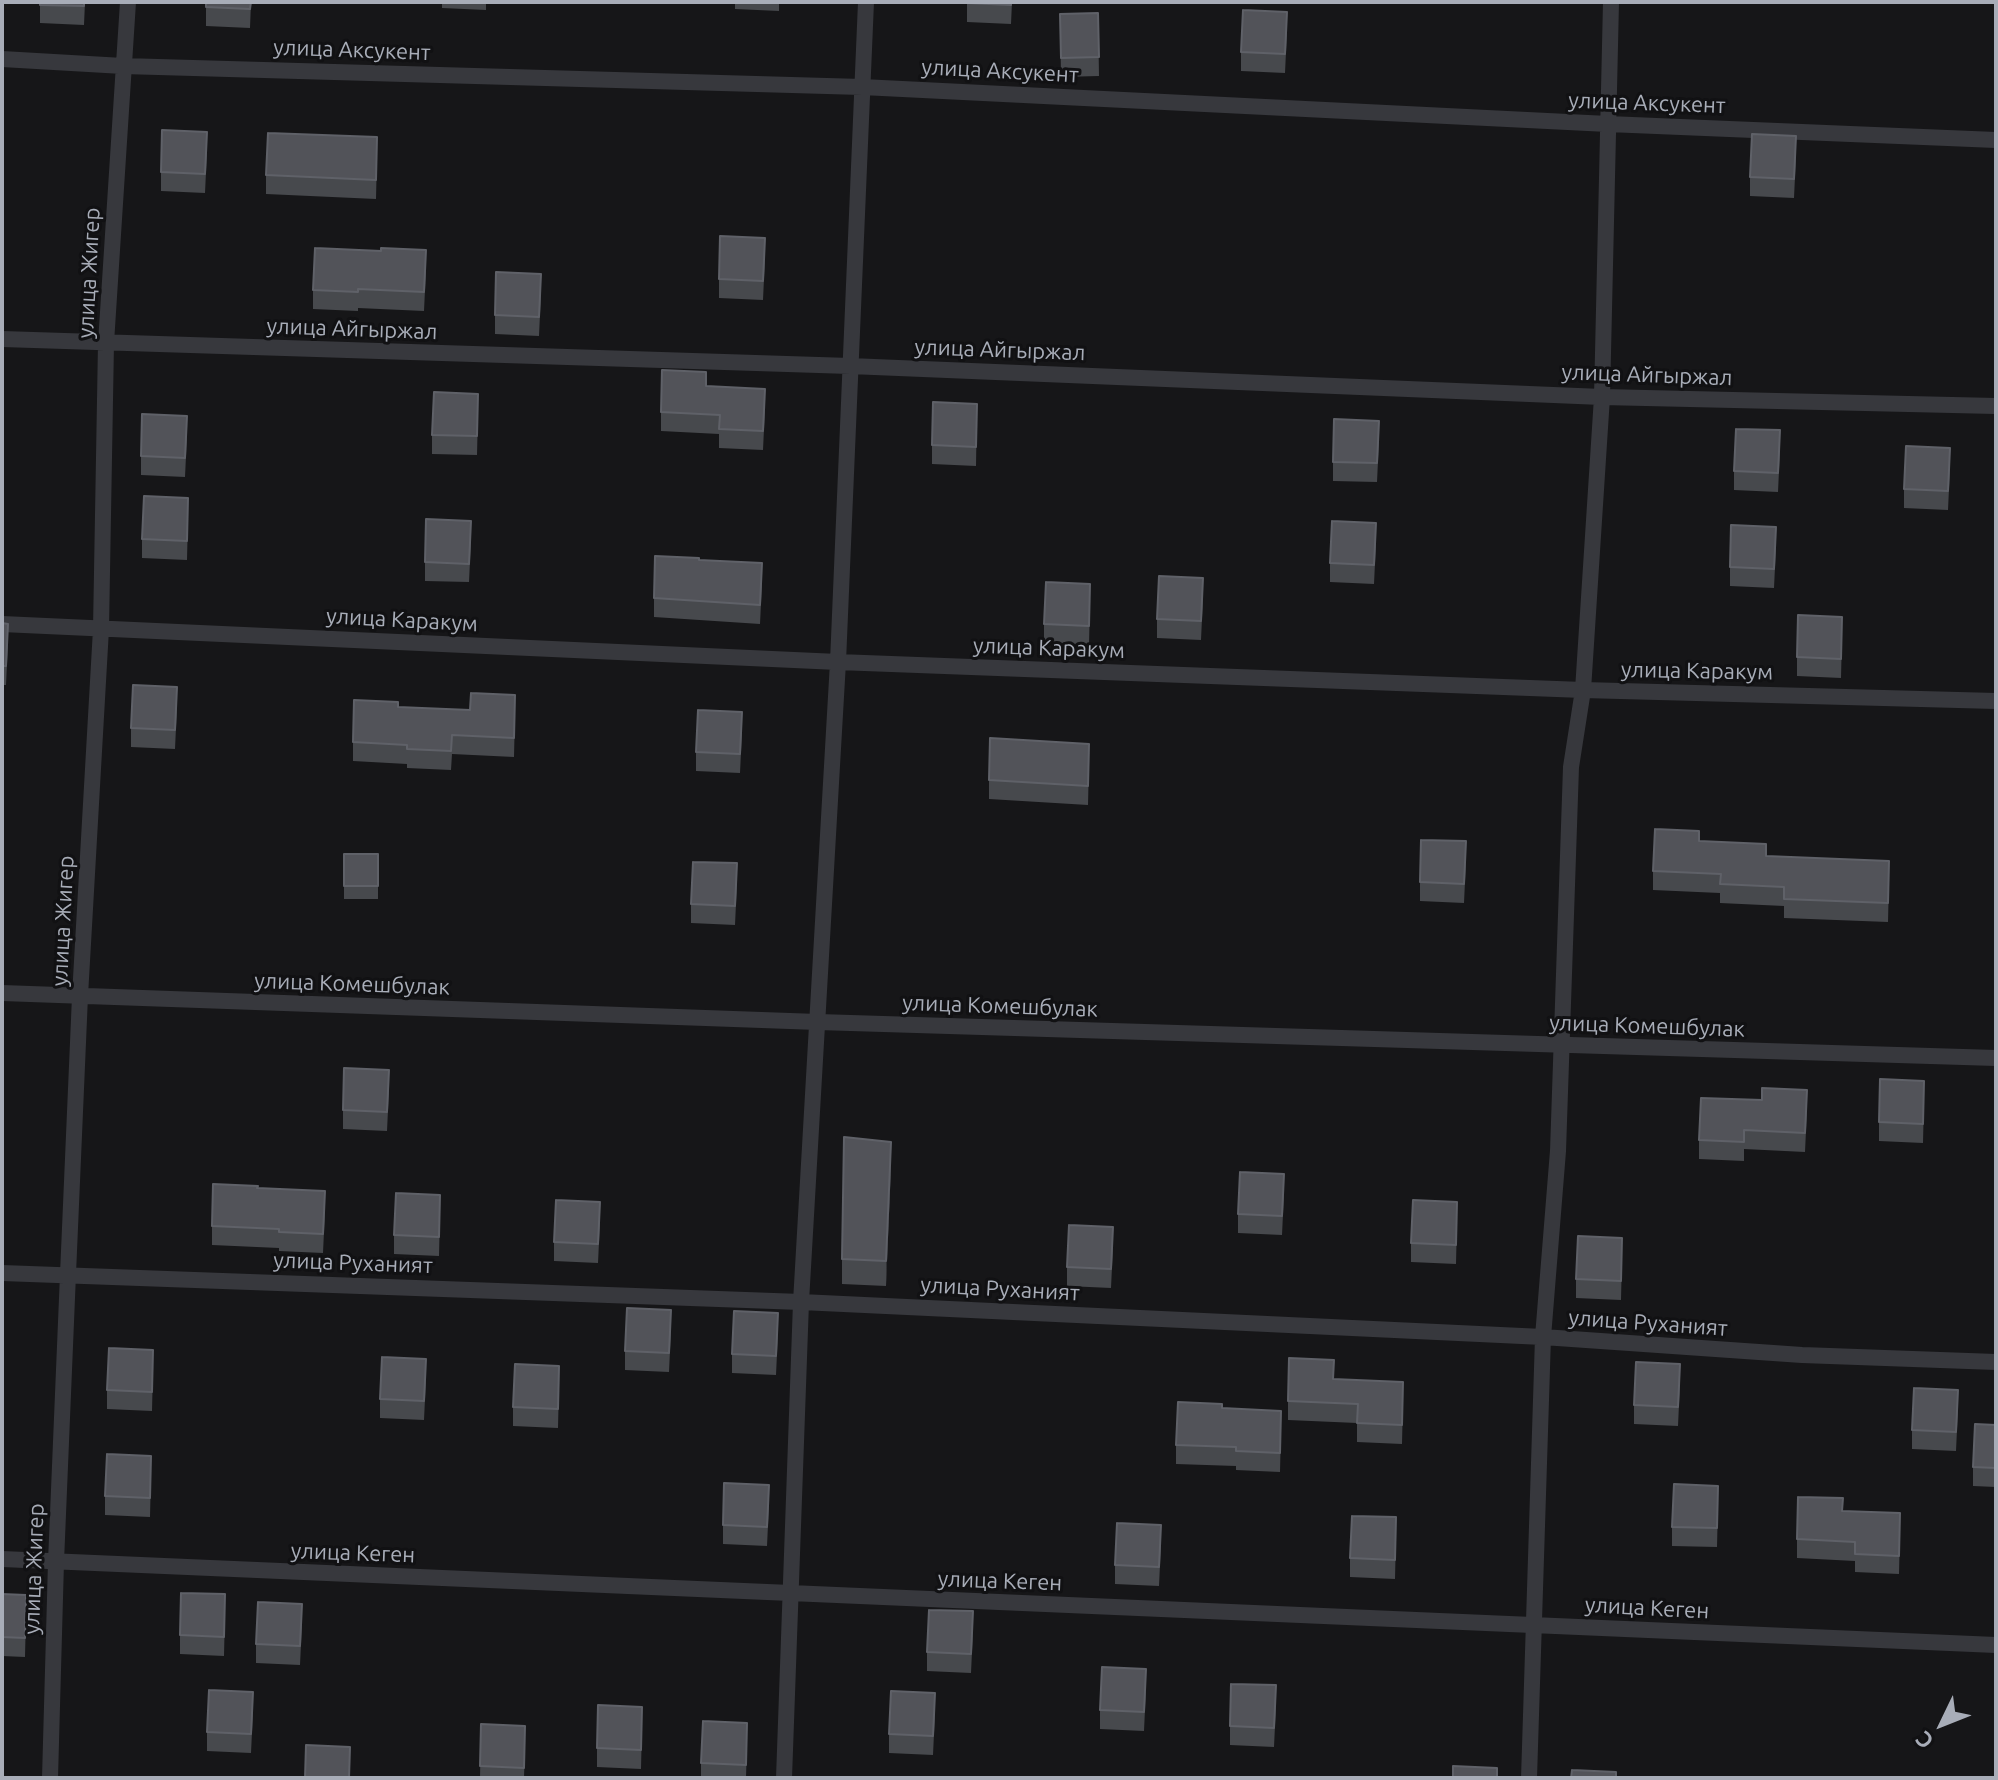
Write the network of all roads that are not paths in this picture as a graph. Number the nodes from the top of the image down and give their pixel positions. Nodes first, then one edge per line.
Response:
1 (128, 2) edge
2 (866, 2) edge
3 (1611, 2) edge
4 (2, 59) edge
5 (123, 66) junction
6 (862, 87) junction
7 (1608, 124) junction
8 (1996, 140) edge
9 (2, 339) edge
10 (106, 343) junction
11 (850, 366) junction
12 (1602, 397) junction
13 (1996, 406) edge
14 (2, 624) edge
15 (101, 629) junction
16 (838, 662) junction
17 (1583, 690) junction
18 (1996, 701) edge
19 (2, 993) edge
20 (80, 996) junction
21 (818, 1022) junction
22 (1561, 1045) junction
23 (1996, 1058) edge
24 (2, 1273) edge
25 (68, 1274) junction
26 (801, 1302) junction
27 (1543, 1337) junction
28 (1996, 1362) edge
29 (2, 1559) edge
30 (56, 1562) junction
31 (789, 1594) junction
32 (1534, 1625) junction
33 (1996, 1645) edge
34 (50, 1778) edge
35 (784, 1778) edge
36 (1529, 1778) edge

1 - 5 street, улица Жигер
2 - 6 street
3 - 7 street
4 - 5 street, улица Аксукент
5 - 6 street, улица Аксукент
5 - 10 street, улица Жигер
6 - 7 street, улица Аксукент
6 - 11 street
7 - 8 street, улица Аксукент
7 - 12 street
9 - 10 street, улица Айгыржал
10 - 11 street, улица Айгыржал
10 - 15 street, улица Жигер
11 - 12 street, улица Айгыржал
11 - 16 street
12 - 13 street, улица Айгыржал
12 - 17 street
14 - 15 street, улица Каракум
15 - 16 street, улица Каракум
15 - 20 street, улица Жигер
16 - 17 street, улица Каракум
16 - 21 street
17 - 18 street, улица Каракум
17 - 22 street
19 - 20 street, улица Комешбулак
20 - 21 street, улица Комешбулак
20 - 25 street, улица Жигер
21 - 22 street, улица Комешбулак
21 - 26 street
22 - 23 street, улица Комешбулак
22 - 27 street
24 - 25 street, улица Руханият
25 - 26 street, улица Руханият
25 - 30 street, улица Жигер
26 - 27 street, улица Руханият
26 - 31 street
27 - 28 street, улица Руханият
27 - 32 street
29 - 30 street, улица Кеген
30 - 31 street, улица Кеген
30 - 34 street, улица Жигер
31 - 32 street, улица Кеген
31 - 35 street
32 - 33 street, улица Кеген
32 - 36 street

